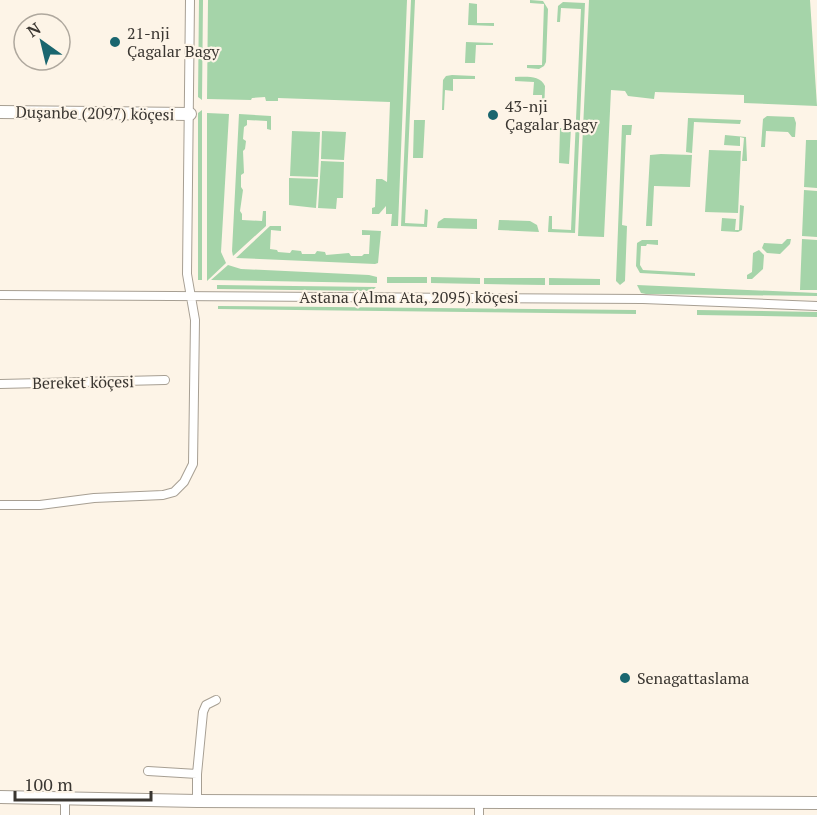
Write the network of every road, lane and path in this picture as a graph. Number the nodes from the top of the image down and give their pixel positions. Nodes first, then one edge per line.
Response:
1 (190, 0) edge
2 (0, 112) edge
3 (190, 114) junction
4 (0, 296) edge
5 (191, 296) junction
6 (817, 306) edge
7 (165, 380) dead end
8 (0, 384) edge
9 (0, 505) edge
10 (216, 700) dead end
11 (148, 771) dead end
12 (197, 774) junction
13 (0, 797) edge
14 (65, 799) junction
15 (197, 801) junction
16 (479, 802) junction
17 (817, 803) edge
18 (65, 815) edge
19 (479, 815) edge

1 - 3 street
2 - 3 street, Duşanbe (2097) köçesi
3 - 5 street
4 - 5 street, Astana (Alma Ata, 2095) köçesi
5 - 6 street, Astana (Alma Ata, 2095) köçesi
5 - 9 street
7 - 8 street, Bereket köçesi
10 - 12 street
11 - 12 street
12 - 15 street
13 - 14 street
14 - 15 street
14 - 18 street
15 - 16 street
16 - 17 street
16 - 19 street

